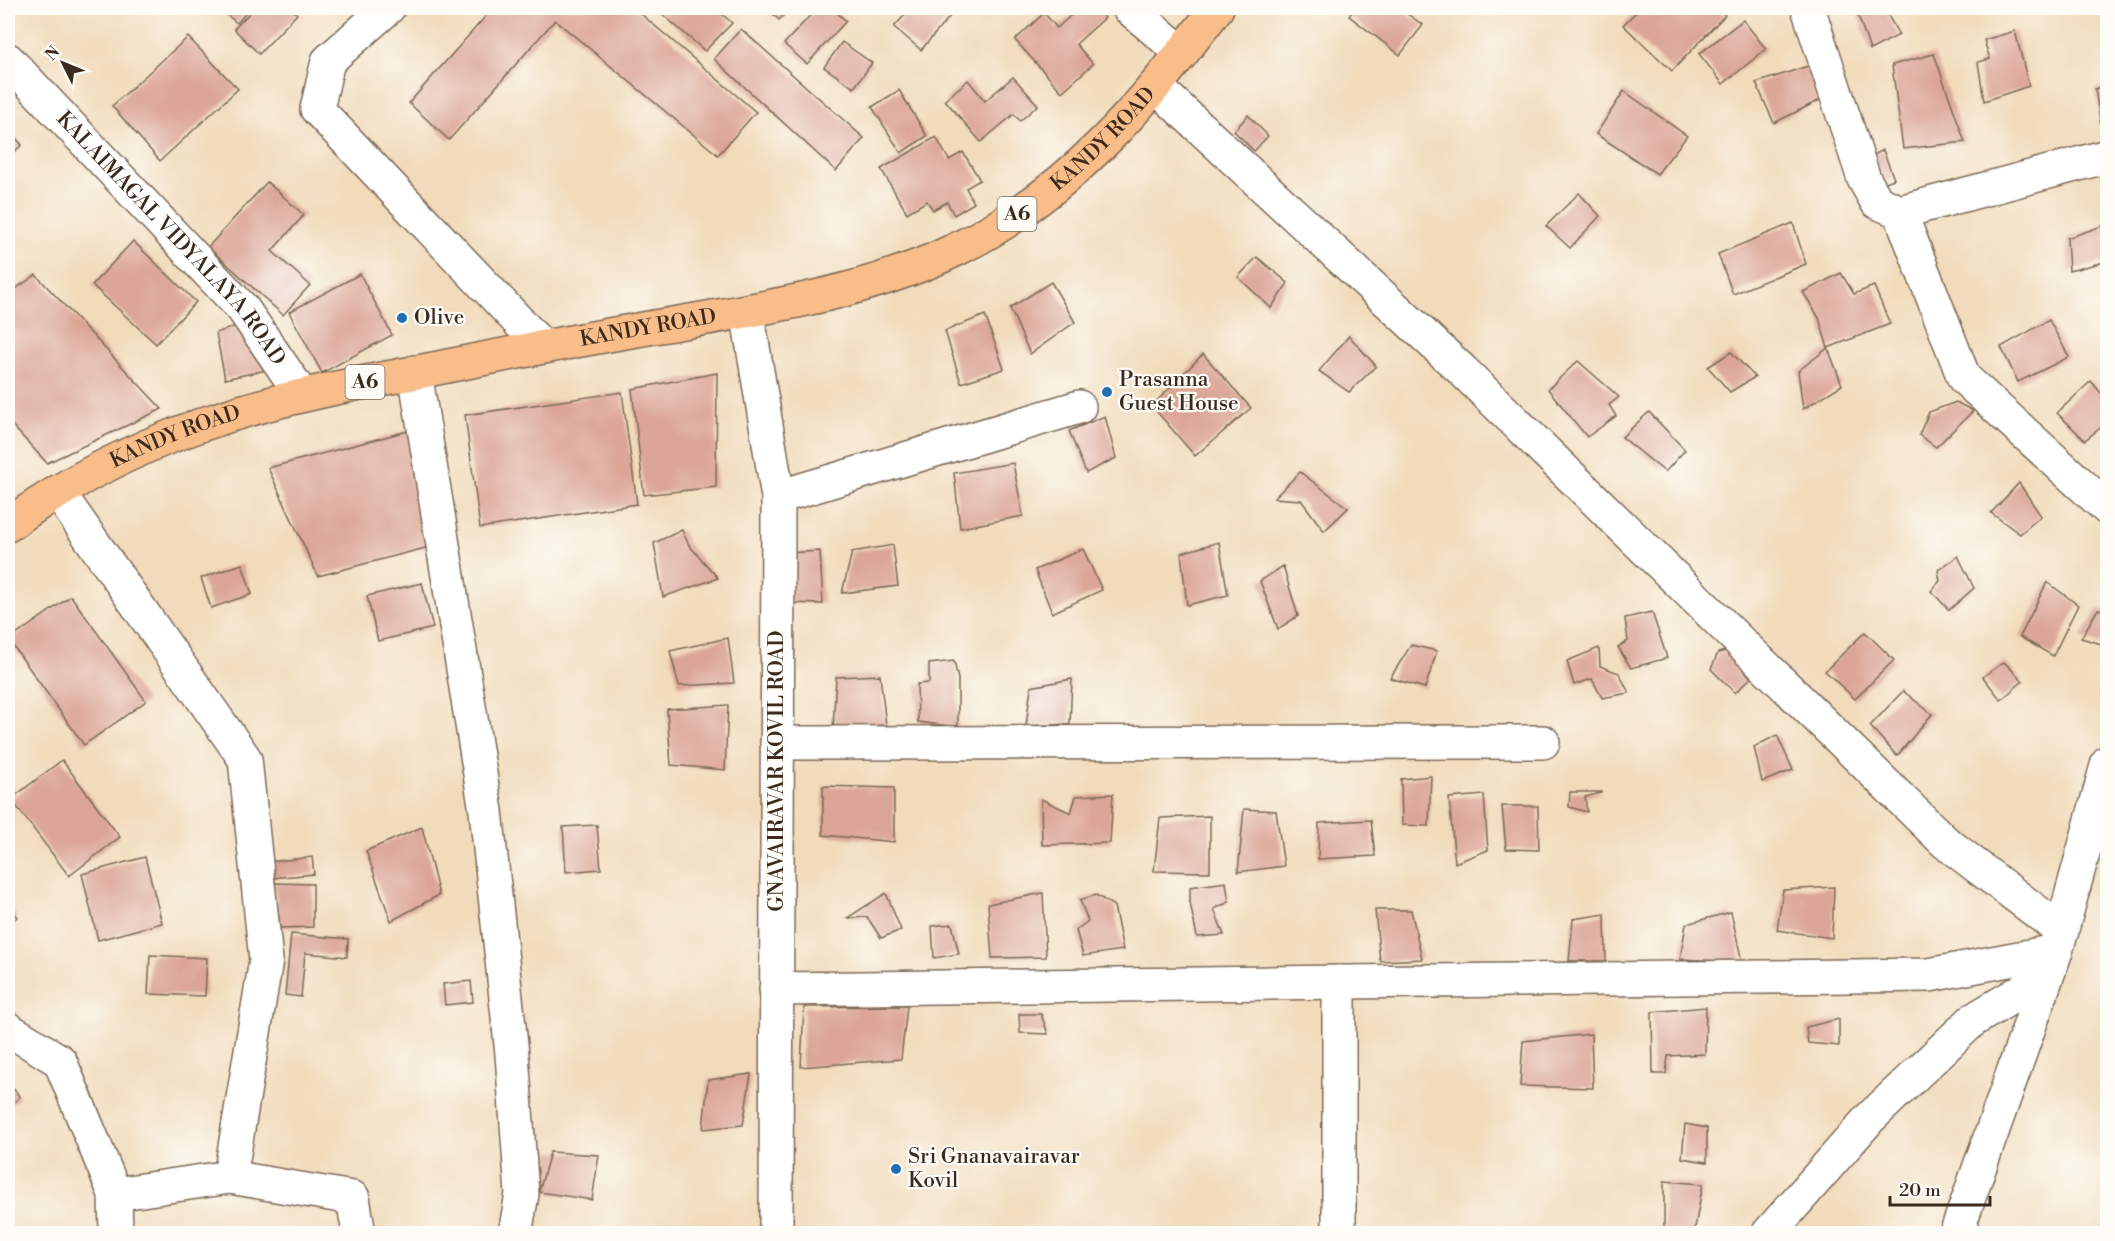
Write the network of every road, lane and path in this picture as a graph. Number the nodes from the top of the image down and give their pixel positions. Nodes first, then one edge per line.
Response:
1 (1129, 8) edge
2 (1216, 8) edge
3 (1808, 8) edge
4 (372, 12) edge
5 (1182, 53) junction
6 (8, 60) edge
7 (1155, 86) junction
8 (2108, 156) edge
9 (1900, 212) junction
10 (747, 311) junction
11 (542, 346) junction
12 (415, 372) junction
13 (302, 395) junction
14 (1078, 407) dead end
15 (58, 492) junction
16 (778, 497) junction
17 (2108, 509) edge
18 (12, 513) edge
19 (1544, 742) dead end
20 (777, 743) junction
21 (2108, 762) edge
22 (2055, 953) junction
23 (1339, 982) junction
24 (776, 989) junction
25 (8, 1029) edge
26 (230, 1177) junction
27 (115, 1194) junction
28 (116, 1233) edge
29 (359, 1233) edge
30 (515, 1233) edge
31 (776, 1233) edge
32 (1339, 1233) edge
33 (1768, 1233) edge
34 (1956, 1233) edge

1 - 5 street
2 - 5 highway, KANDY ROAD / A6
3 - 9 street
4 - 11 street
5 - 7 highway, KANDY ROAD / A6
6 - 13 street, KALAIMAGAL VIDYALAYA ROAD
7 - 10 highway, KANDY ROAD / A6
7 - 22 street
8 - 9 street
9 - 17 street
10 - 11 highway, KANDY ROAD / A6
10 - 16 street, GNAVAIRAVAR KOVIL ROAD
11 - 12 highway, KANDY ROAD / A6
12 - 13 highway, KANDY ROAD / A6
12 - 30 street
13 - 15 highway, KANDY ROAD / A6
14 - 16 street
15 - 18 highway, KANDY ROAD / A6
15 - 26 street
16 - 20 street, GNAVAIRAVAR KOVIL ROAD
19 - 20 street
20 - 24 street, GNAVAIRAVAR KOVIL ROAD
21 - 22 street
22 - 23 street
22 - 33 street
22 - 34 street
23 - 24 street
23 - 32 street
24 - 31 street, GNAVAIRAVAR KOVIL ROAD
25 - 27 street
26 - 27 street
26 - 29 street
27 - 28 street

